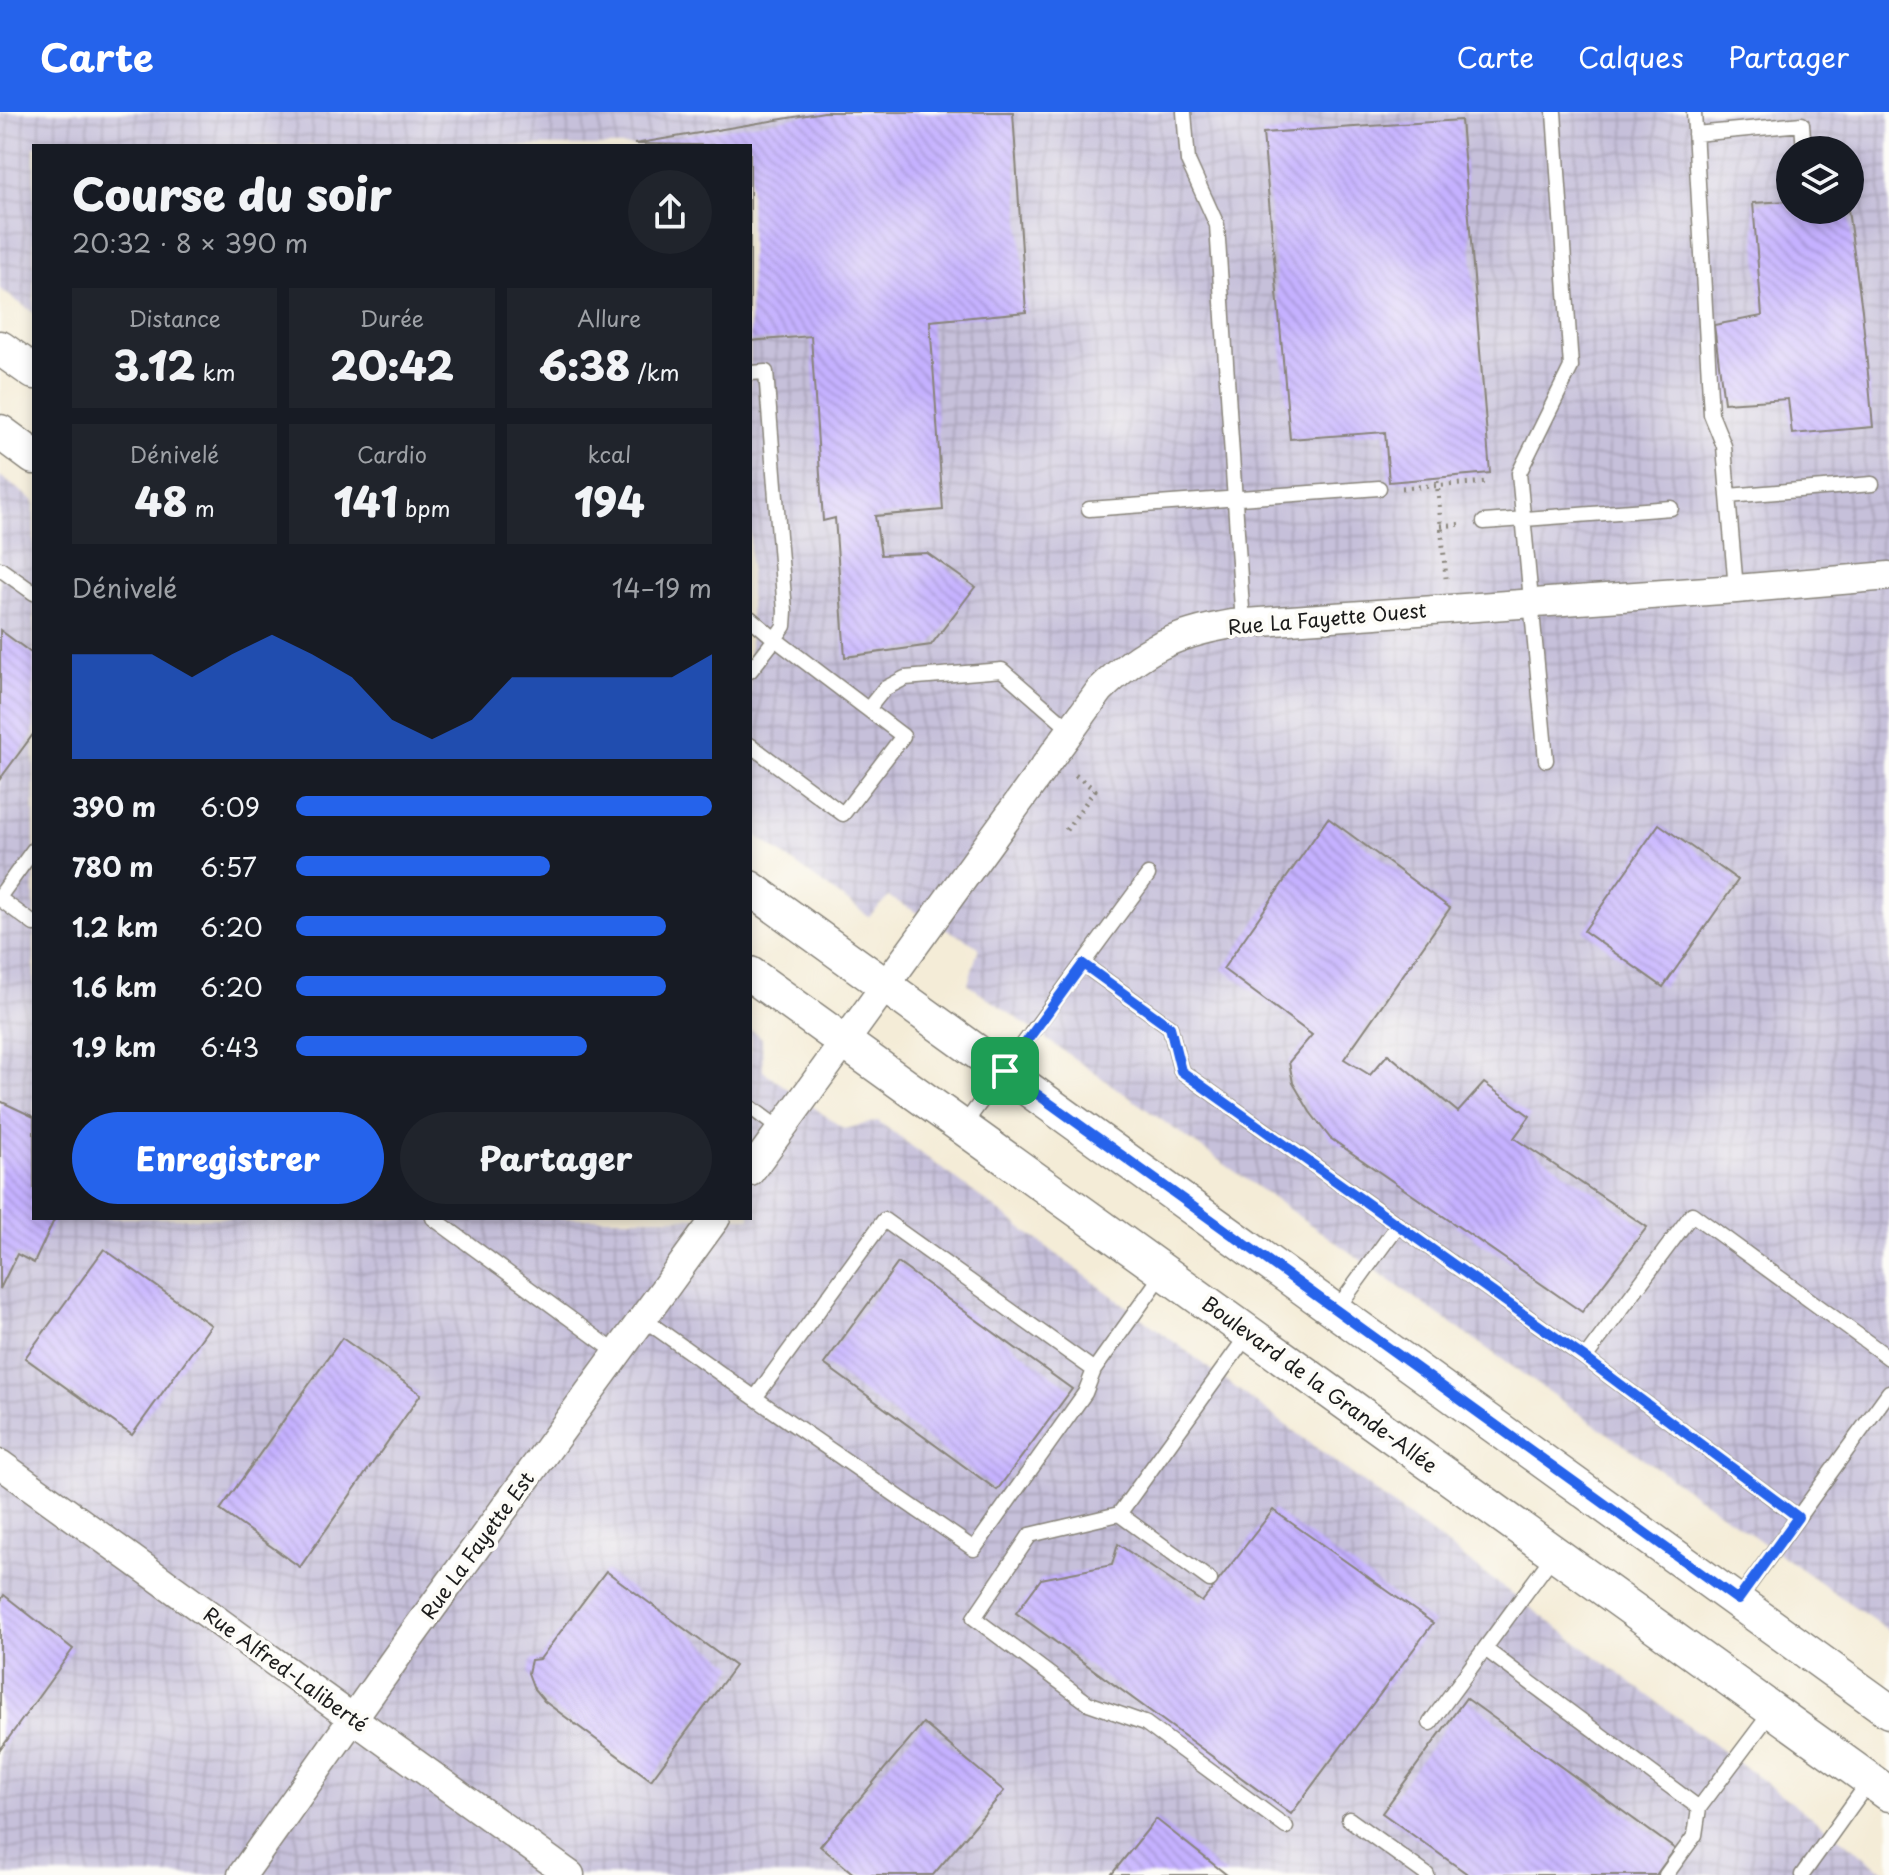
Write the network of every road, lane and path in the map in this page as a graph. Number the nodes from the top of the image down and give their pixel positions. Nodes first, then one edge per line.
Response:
1 (1184, 112) edge
2 (1554, 112) edge
3 (1694, 112) edge
4 (1695, 134) junction
5 (1803, 136) edge
6 (0, 348) edge
7 (32, 371) edge
8 (752, 373) edge
9 (0, 432) edge
10 (32, 456) edge
11 (1489, 482) dead end
12 (1437, 483) junction
13 (1872, 484) dead end
14 (1384, 488) joint
15 (1728, 496) junction
16 (1235, 498) junction
17 (1671, 508) dead end
18 (1089, 509) dead end
19 (1523, 519) junction
20 (1484, 522) dead end
21 (0, 569) edge
22 (1889, 576) edge
23 (1447, 587) dead end
24 (1736, 589) junction
25 (32, 592) edge
26 (1532, 603) junction
27 (752, 620) edge
28 (1243, 624) junction
29 (775, 639) junction
30 (752, 668) edge
31 (868, 709) junction
32 (1071, 730) junction
33 (752, 746) edge
34 (1546, 760) dead end
35 (1071, 772) dead end
36 (1073, 821) junction
37 (1082, 827) dead end
38 (1066, 830) dead end
39 (32, 852) edge
40 (1148, 875) dead end
41 (752, 889) edge
42 (0, 898) edge
43 (32, 922) edge
44 (1083, 964) junction
45 (752, 975) edge
46 (888, 986) junction
47 (846, 1042) junction
48 (1005, 1071) junction
49 (752, 1108) edge
50 (963, 1127) junction
51 (781, 1130) junction
52 (752, 1169) edge
53 (436, 1220) edge
54 (715, 1220) edge
55 (1398, 1225) junction
56 (1164, 1272) junction
57 (1336, 1310) junction
58 (642, 1318) junction
59 (1249, 1333) junction
60 (617, 1353) junction
61 (1585, 1358) junction
62 (1889, 1358) edge
63 (1094, 1370) junction
64 (1889, 1392) edge
65 (755, 1398) junction
66 (0, 1464) edge
67 (1119, 1514) junction
68 (1798, 1517) junction
69 (1555, 1553) junction
70 (1210, 1580) dead end
71 (1738, 1600) junction
72 (1485, 1649) junction
73 (1773, 1711) junction
74 (1889, 1711) edge
75 (354, 1718) junction
76 (1430, 1723) dead end
77 (1880, 1787) edge
78 (1699, 1808) junction
79 (1349, 1819) dead end
80 (1286, 1827) dead end
81 (242, 1875) edge
82 (570, 1875) edge
83 (1427, 1875) edge
84 (1666, 1875) edge
85 (1802, 1875) edge

1 - 16 lane
2 - 19 lane
3 - 4 lane
4 - 5 lane
4 - 15 lane
6 - 7 street
8 - 29 lane
9 - 10 street
11 - 12 path
12 - 14 path
12 - 23 path
13 - 15 lane
14 - 16 lane
15 - 24 lane
16 - 18 lane
16 - 28 lane
17 - 19 lane
19 - 20 lane
19 - 26 lane
21 - 25 lane
22 - 24 street, Rue La Fayette Ouest
24 - 26 street, Rue La Fayette Ouest
26 - 28 street, Rue La Fayette Ouest
26 - 34 lane
27 - 29 lane
28 - 32 street, Rue La Fayette Ouest
29 - 30 lane
29 - 31 lane
31 - 32 lane
31 - 33 lane
32 - 46 street, Rue La Fayette Ouest
35 - 36 path
36 - 37 path
36 - 38 path
39 - 42 lane
40 - 44 lane
41 - 46 street
42 - 43 lane
44 - 48 lane
44 - 55 lane
45 - 47 street, Boulevard de la Grande-Allée
46 - 47 street
46 - 48 street
47 - 50 street, Boulevard de la Grande-Allée
47 - 51 street
48 - 50 lane
48 - 57 street
49 - 51 lane
50 - 56 street, Boulevard de la Grande-Allée
51 - 52 street
53 - 60 lane
54 - 58 street, Rue La Fayette Est
55 - 57 lane
55 - 61 lane
56 - 59 street, Boulevard de la Grande-Allée
56 - 63 lane
57 - 71 street
58 - 60 street, Rue La Fayette Est
58 - 65 lane
59 - 67 lane
59 - 69 street, Boulevard de la Grande-Allée
60 - 75 street, Rue La Fayette Est
61 - 62 lane
61 - 68 lane
63 - 65 lane
63 - 65 lane
64 - 68 lane
66 - 75 street, Rue Alfred-Laliberté
67 - 70 lane
67 - 80 lane
68 - 71 lane
69 - 72 lane
69 - 73 street, Boulevard de la Grande-Allée
71 - 74 street
72 - 76 lane
72 - 78 lane
73 - 77 street, Boulevard de la Grande-Allée
73 - 78 lane
75 - 81 street, Rue La Fayette Est
75 - 82 street, Rue Alfred-Laliberté
77 - 85 lane
78 - 84 lane
79 - 83 lane

